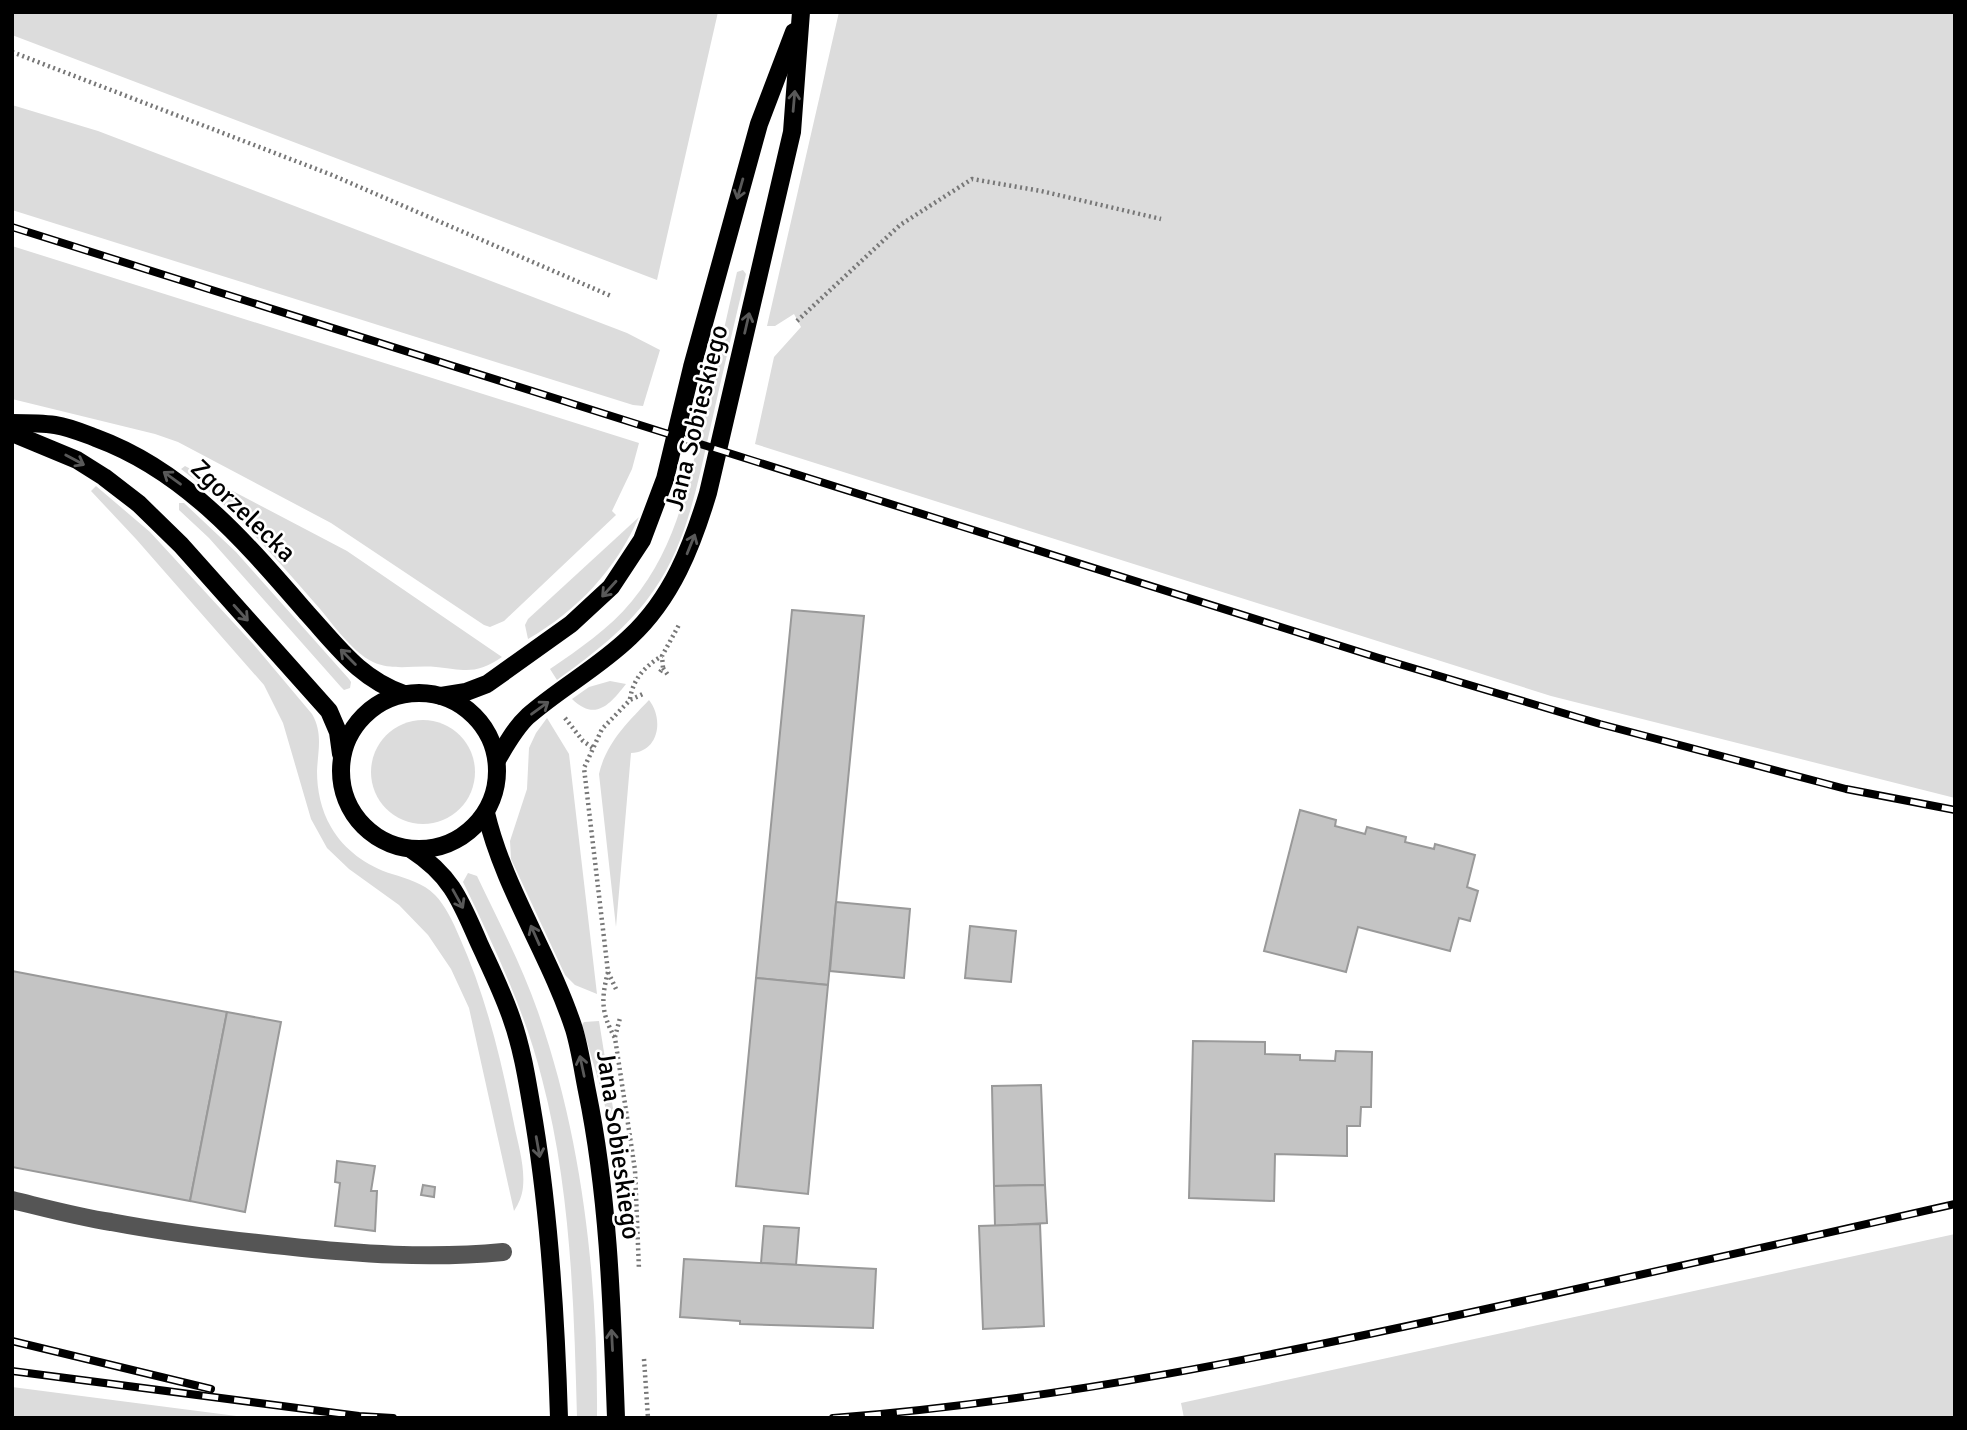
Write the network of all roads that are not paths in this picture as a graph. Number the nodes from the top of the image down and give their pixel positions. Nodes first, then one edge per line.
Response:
1 (801, 13) edge
2 (12, 423) edge
3 (12, 433) edge
4 (404, 694) junction
5 (440, 696) junction
6 (342, 760) junction
7 (498, 760) junction
8 (486, 813) junction
9 (412, 850) junction
10 (12, 1200) edge
11 (503, 1252) dead end
12 (615, 1415) edge
13 (559, 1418) edge

1 -> 5 main road, Jana Sobieskiego
7 -> 1 main road, Jana Sobieskiego
4 -> 2 main road, Zgorzelecka
3 -> 6 main road
4 - 5 main road
4 - 6 main road
5 - 7 main road
6 - 9 main road
7 - 8 main road
8 - 9 main road
12 -> 8 main road, Jana Sobieskiego
9 -> 13 main road
10 - 11 lane

